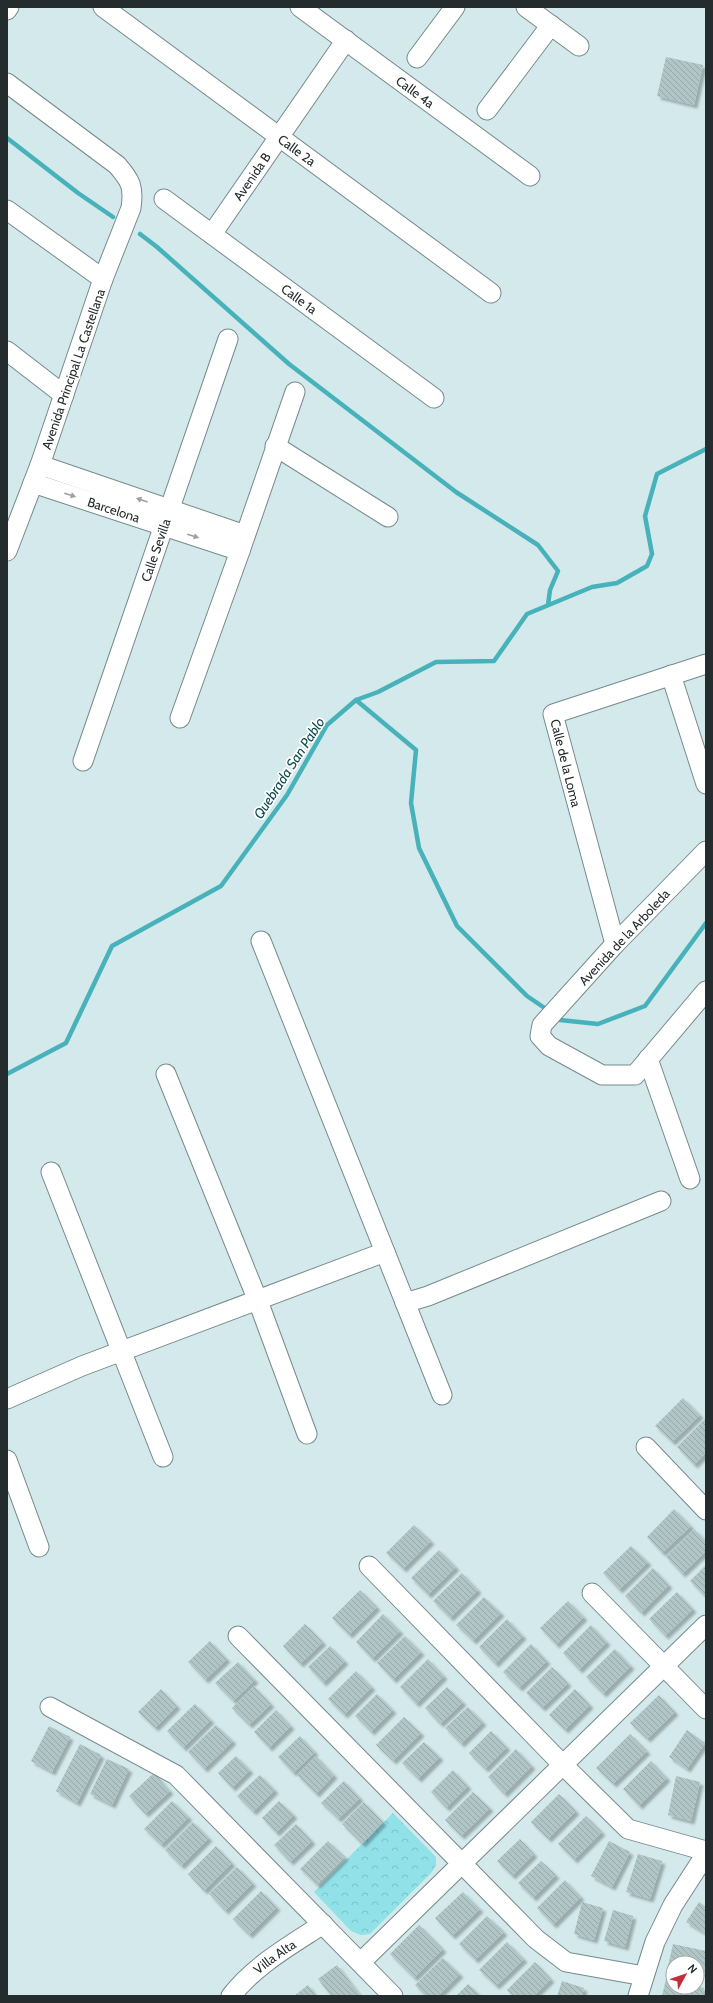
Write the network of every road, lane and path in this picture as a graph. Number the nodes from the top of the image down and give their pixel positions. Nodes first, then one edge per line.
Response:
1 (9, 7) edge
2 (103, 7) edge
3 (300, 7) edge
4 (455, 7) edge
5 (526, 7) edge
6 (7, 10) edge
7 (551, 25) junction
8 (346, 40) junction
9 (579, 46) dead end
10 (417, 58) dead end
11 (7, 83) edge
12 (487, 110) dead end
13 (279, 137) junction
14 (530, 176) dead end
15 (164, 199) dead end
16 (7, 210) edge
17 (212, 234) junction
18 (103, 279) junction
19 (491, 293) dead end
20 (228, 339) dead end
21 (7, 351) edge
22 (295, 392) dead end
23 (64, 395) junction
24 (434, 398) dead end
25 (275, 446) junction
26 (40, 465) junction
27 (33, 483) junction
28 (14, 508) edge
29 (388, 516) dead end
30 (166, 518) junction
31 (243, 543) junction
32 (7, 551) edge
33 (706, 664) edge
34 (671, 675) junction
35 (180, 718) dead end
36 (83, 761) dead end
37 (706, 784) edge
38 (706, 851) edge
39 (261, 941) dead end
40 (615, 944) junction
41 (706, 991) edge
42 (648, 1059) junction
43 (166, 1074) dead end
44 (52, 1172) dead end
45 (690, 1179) dead end
46 (661, 1201) dead end
47 (385, 1252) junction
48 (258, 1301) junction
49 (405, 1303) junction
50 (122, 1351) junction
51 (442, 1395) dead end
52 (7, 1399) edge
53 (307, 1434) dead end
54 (646, 1447) dead end
55 (163, 1457) dead end
56 (7, 1460) edge
57 (706, 1510) edge
58 (39, 1547) dead end
59 (369, 1566) dead end
60 (592, 1593) dead end
61 (706, 1624) edge
62 (238, 1636) dead end
63 (664, 1666) junction
64 (50, 1707) dead end
65 (706, 1709) edge
66 (563, 1765) junction
67 (706, 1853) edge
68 (461, 1863) junction
69 (323, 1924) junction
70 (361, 1962) junction
71 (644, 1976) junction
72 (231, 1996) edge
73 (393, 1996) edge
74 (638, 1996) edge

1 - 6 street
2 - 13 street, Calle 2a
3 - 8 street, Calle 4a
4 - 10 street
5 - 7 street
7 - 9 street
7 - 12 street
8 - 13 street, Avenida B
8 - 14 street, Calle 4a
11 - 18 street, Avenida Principal La Castellana
13 - 17 street, Avenida B
13 - 19 street, Calle 2a
15 - 17 street, Calle 1a
16 - 18 street
17 - 24 street, Calle 1a
18 - 23 street, Avenida Principal La Castellana
20 - 30 street, Calle Sevilla
21 - 23 street
22 - 25 street
23 - 26 street, Avenida Principal La Castellana
25 - 29 street
25 - 31 street
26 - 27 street, Avenida Principal La Castellana
30 -> 26 street, Barcelona
27 - 28 street, Avenida Principal La Castellana
27 -> 30 street, Barcelona
28 - 32 street, Avenida Principal La Castellana
30 - 31 street, Barcelona
30 - 36 street, Calle Sevilla
31 - 35 street
33 - 34 street, Calle de la Loma
34 - 37 street
34 - 40 street, Calle de la Loma
38 - 40 street, Avenida de la Arboleda
39 - 47 street
40 - 42 street, Avenida de la Arboleda
41 - 42 street
42 - 45 street
43 - 48 street
44 - 50 street
46 - 49 street
47 - 48 street
47 - 49 street
48 - 50 street
48 - 53 street
49 - 51 street
50 - 52 street
50 - 55 street
54 - 57 street
56 - 58 street
59 - 66 street
60 - 63 street
61 - 63 street
62 - 68 street
63 - 65 street
63 - 66 street
64 - 69 street
66 - 67 street
66 - 68 street
67 - 71 street
68 - 70 street
68 - 71 street
69 - 70 street
69 - 72 street, Villa Alta
70 - 73 street
71 - 74 street

